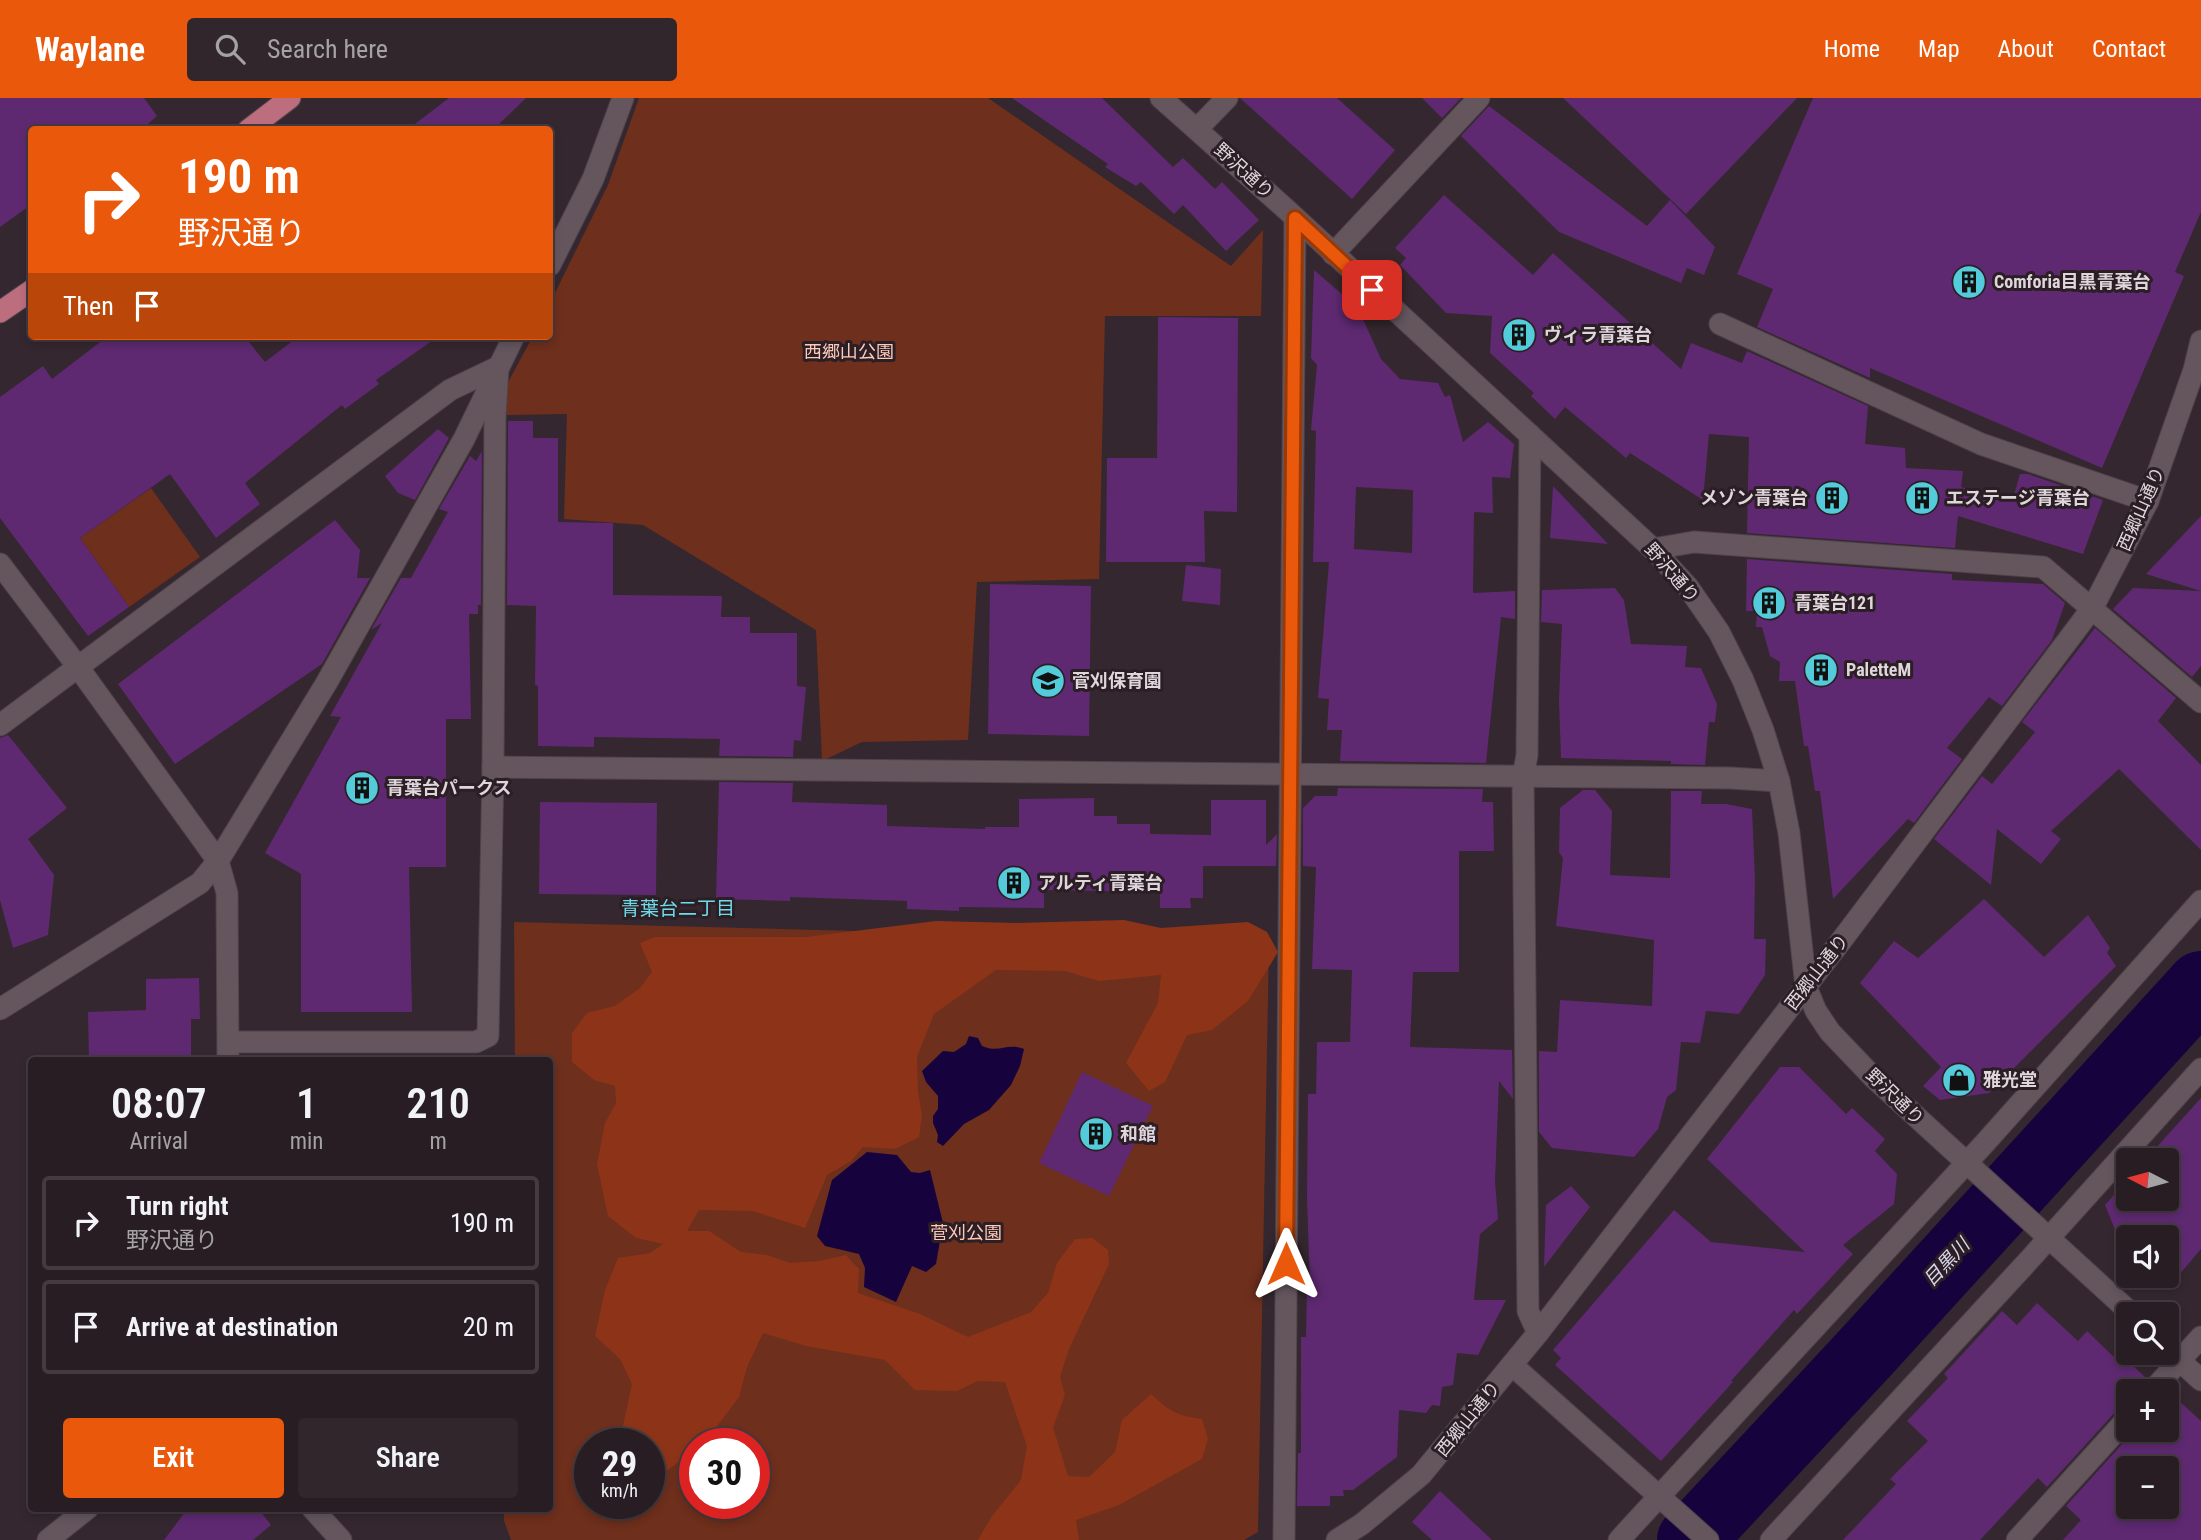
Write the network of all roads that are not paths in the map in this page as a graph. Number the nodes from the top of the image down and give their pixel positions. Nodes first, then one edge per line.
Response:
1 (290, 98) edge
2 (623, 98) edge
3 (1161, 98) edge
4 (1227, 98) edge
5 (1479, 98) edge
6 (253, 126) edge
7 (1197, 129) junction
8 (1295, 218) junction
9 (1333, 254) junction
10 (553, 259) edge
11 (28, 292) edge
12 (3, 304) edge
13 (1720, 324) dead end
14 (512, 340) edge
15 (2201, 341) edge
16 (498, 368) junction
17 (1530, 435) junction
18 (2148, 501) junction
19 (1653, 549) junction
20 (0, 564) edge
21 (2092, 607) junction
22 (78, 667) junction
23 (2201, 702) edge
24 (0, 725) edge
25 (493, 767) junction
26 (1292, 774) junction
27 (1523, 776) junction
28 (1779, 781) junction
29 (218, 861) junction
30 (2201, 901) edge
31 (1806, 987) junction
32 (0, 1009) edge
33 (229, 1051) edge
34 (2201, 1069) edge
35 (1970, 1169) junction
36 (2043, 1233) junction
37 (2119, 1302) edge
38 (1538, 1333) junction
39 (2201, 1337) edge
40 (2179, 1350) edge
41 (2179, 1360) edge
42 (1512, 1365) junction
43 (2201, 1380) edge
44 (2116, 1431) edge
45 (1666, 1501) junction
46 (83, 1512) edge
47 (316, 1512) edge
48 (48, 1540) edge
49 (341, 1540) edge
50 (1284, 1540) edge
51 (1338, 1540) edge
52 (1619, 1540) edge
53 (1709, 1540) edge
54 (1771, 1540) edge
55 (2017, 1540) edge

1 - 6 main road
2 - 10 street
3 - 7 street, 野沢通り
4 - 7 street
5 - 9 street
7 - 8 street, 野沢通り
8 - 9 street, 野沢通り
8 - 26 street
9 - 17 street, 野沢通り
11 - 12 main road
13 - 18 street
14 - 16 street
15 - 18 street, 西郷山通り
16 - 22 street
16 - 25 street
16 - 29 street
17 - 19 street, 野沢通り
17 - 27 street
18 - 21 street, 西郷山通り
19 - 21 street
19 - 28 street, 野沢通り
20 - 22 street
21 - 23 street
21 - 31 street, 西郷山通り
22 - 24 street
22 - 29 street
25 - 26 street
25 - 33 street
26 - 27 street
26 - 50 street
27 - 28 street
27 - 38 street
28 - 31 street, 野沢通り
29 - 32 street
29 - 33 street
30 - 35 street
31 - 35 street, 野沢通り
31 - 38 street, 西郷山通り
34 - 36 street
35 - 36 street, 野沢通り
35 - 45 street
36 - 37 street
36 - 54 street
38 - 42 street, 西郷山通り
39 - 40 street
41 - 43 street
42 - 45 street
42 - 51 street, 西郷山通り
44 - 55 street
45 - 52 street
45 - 53 street
46 - 48 street
47 - 49 street

